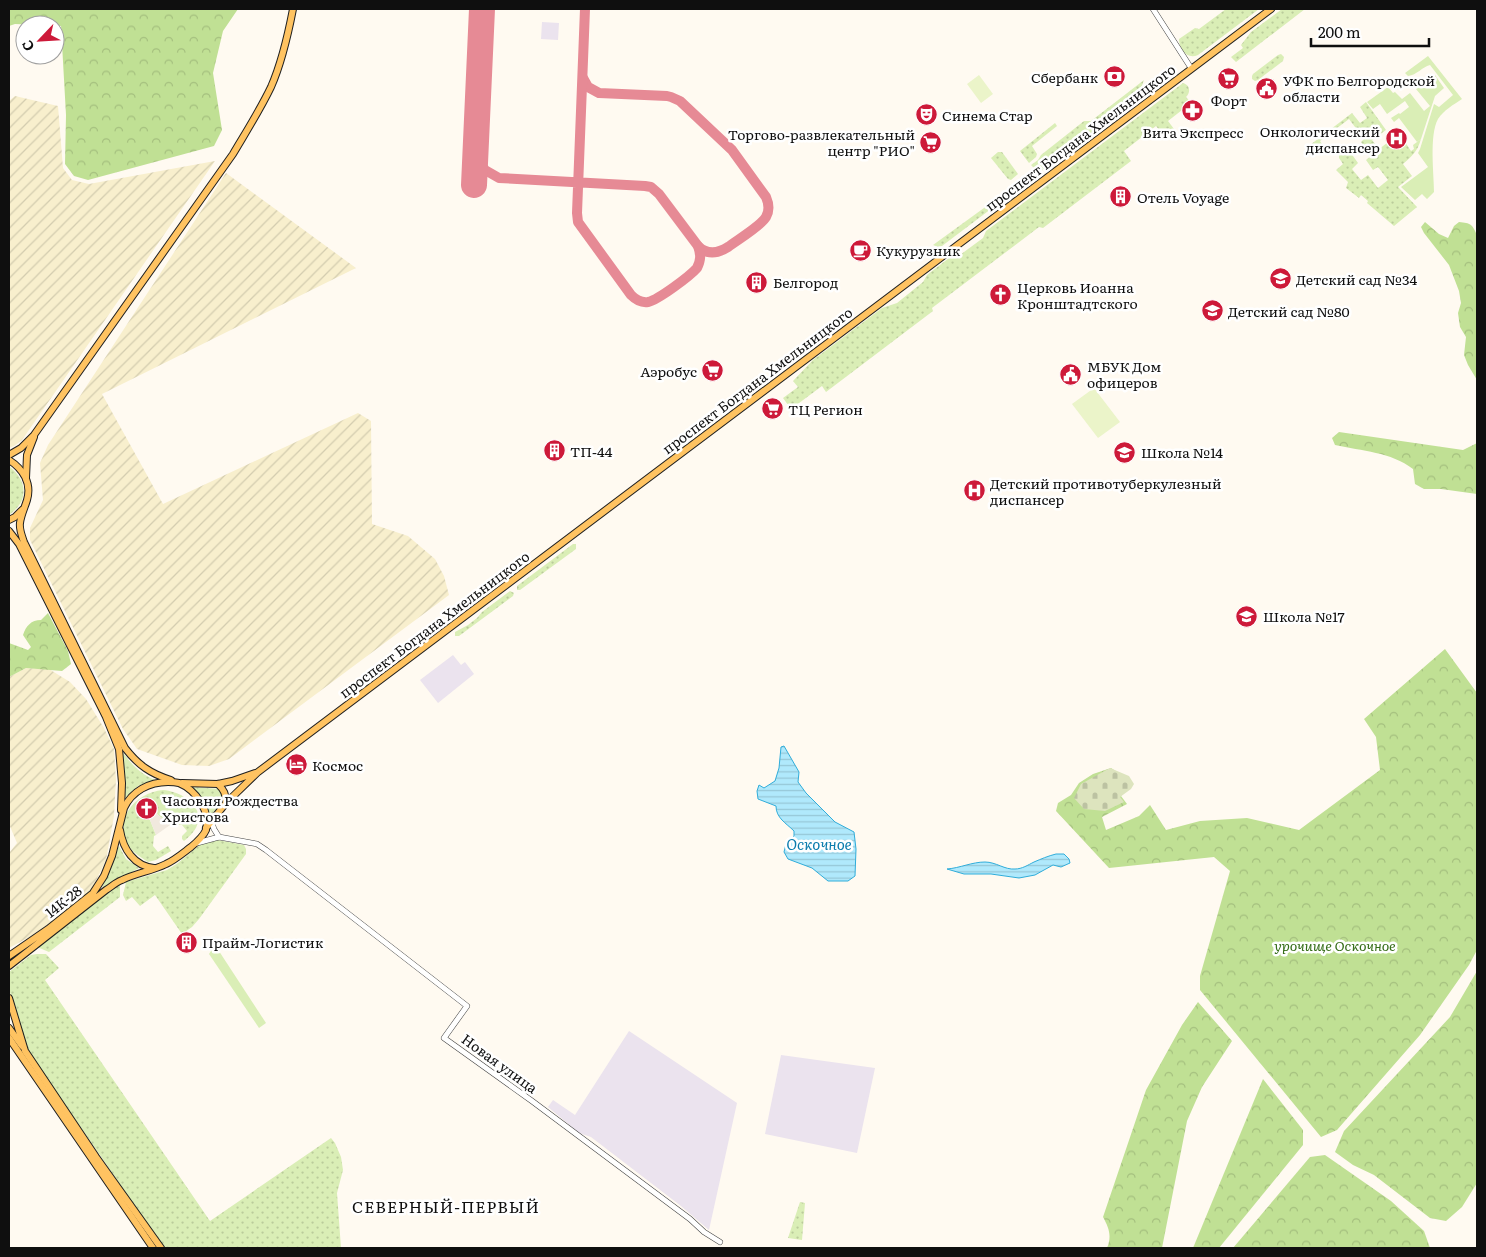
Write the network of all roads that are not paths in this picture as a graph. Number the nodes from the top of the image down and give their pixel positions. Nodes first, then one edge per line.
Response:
1 (293, 9) edge
2 (1153, 9) edge
3 (1271, 9) edge
4 (1191, 68) junction
5 (34, 435) junction
6 (9, 454) edge
7 (9, 460) edge
8 (26, 478) junction
9 (24, 507) junction
10 (9, 520) edge
11 (9, 532) edge
12 (258, 772) junction
13 (178, 783) junction
14 (218, 784) junction
15 (226, 803) junction
16 (120, 820) junction
17 (211, 821) junction
18 (206, 828) junction
19 (219, 837) junction
20 (196, 843) junction
21 (155, 868) junction
22 (9, 956) edge
23 (9, 966) edge
24 (9, 998) edge
25 (9, 1028) edge
26 (9, 1039) edge
27 (25, 1051) junction
28 (720, 1242) dead end
29 (153, 1248) edge
30 (161, 1248) edge

1 - 5 main road
2 - 4 street
3 - 4 main road, проспект Богдана Хмельницкого
4 - 12 main road, проспект Богдана Хмельницкого
5 - 6 main road
5 - 8 main road
7 - 8 main road
8 - 9 main road
9 - 10 main road
9 - 13 main road
11 - 16 main road
12 - 14 main road, проспект Богдана Хмельницкого
12 - 15 main road, проспект Богдана Хмельницкого
13 - 14 main road, проспект Богдана Хмельницкого
13 - 16 main road
13 - 18 main road
14 - 15 main road
15 - 17 main road, проспект Богдана Хмельницкого
16 - 21 main road
16 - 22 main road, 14К-28
17 - 18 main road
17 - 19 street
18 - 20 main road
19 - 20 street, Новая улица
19 - 28 street, Новая улица
20 - 21 main road
21 - 23 main road, 14К-28
24 - 27 main road
25 - 27 main road
26 - 29 main road
27 - 30 main road

